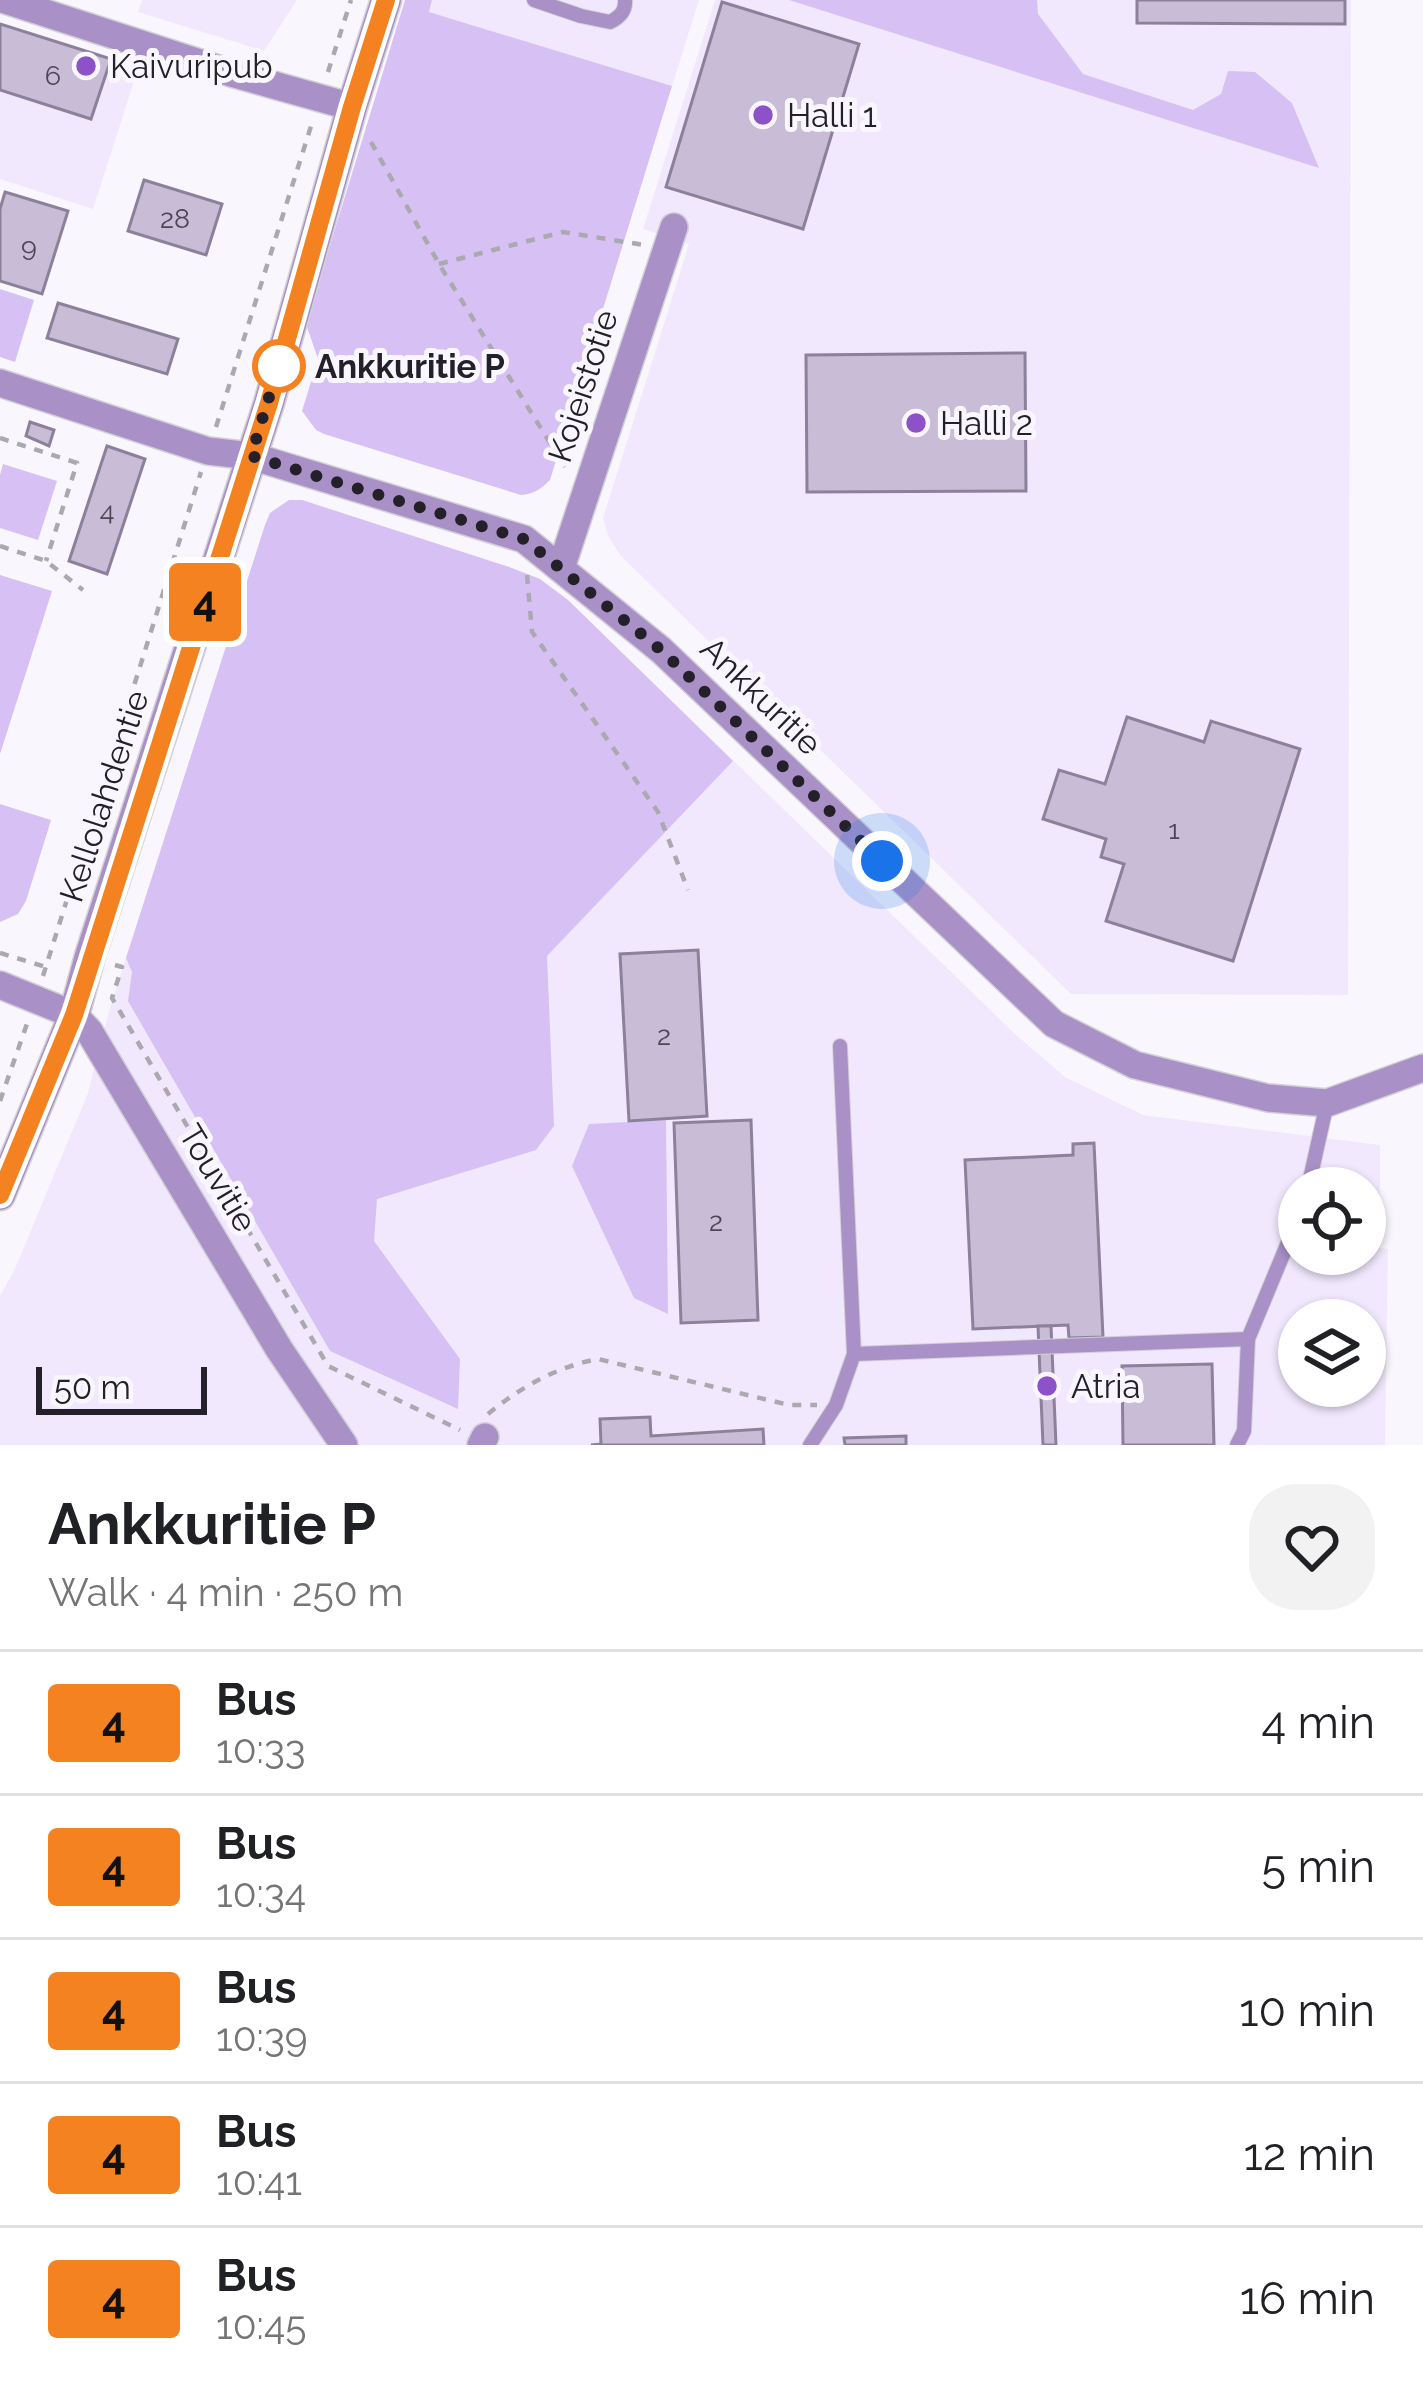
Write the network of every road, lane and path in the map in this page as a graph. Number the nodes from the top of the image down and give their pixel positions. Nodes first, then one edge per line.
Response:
1 (5, 0) edge
2 (351, 0) edge
3 (386, 0) edge
4 (535, 0) edge
5 (625, 0) edge
6 (320, 98) junction
7 (352, 107) junction
8 (670, 238) joint
9 (439, 264) junction
10 (0, 383) edge
11 (0, 439) edge
12 (208, 452) junction
13 (251, 456) junction
14 (565, 467) dead end
15 (524, 539) junction
16 (0, 546) edge
17 (46, 561) junction
18 (561, 568) junction
19 (83, 590) dead end
20 (688, 890) dead end
21 (0, 953) edge
22 (90, 956) junction
23 (46, 967) junction
24 (0, 985) edge
25 (36, 999) junction
26 (74, 1015) junction
27 (840, 1046) dead end
28 (1423, 1068) edge
29 (0, 1101) edge
30 (1327, 1103) junction
31 (1313, 1167) edge
32 (0, 1196) edge
33 (1278, 1267) edge
34 (1248, 1339) junction
35 (854, 1354) junction
36 (836, 1405) junction
37 (478, 1433) edge
38 (344, 1445) edge
39 (809, 1445) edge
40 (1238, 1445) edge

1 - 6 street
2 - 6 path
3 - 7 street, Kellolahdentie
4 - 5 lane
6 - 7 street
6 - 12 path
7 - 9 path
7 - 13 street, Kellolahdentie
8 - 9 path
8 - 18 street, Kojeistotie
9 - 14 path
10 - 12 street, Ankkuritie
11 - 17 path
12 - 13 street, Ankkuritie
12 - 23 path
13 - 15 street, Ankkuritie
13 - 22 street, Kellolahdentie
15 - 18 street, Ankkuritie
15 - 20 path
16 - 17 path
17 - 19 path
18 - 30 street, Ankkuritie
21 - 23 path
22 - 26 street, Kellolahdentie
22 - 37 path
23 - 25 path
24 - 25 street
25 - 26 street
25 - 29 path
26 - 32 street, Kellolahdentie
26 - 38 street, Touvitie
27 - 35 lane
28 - 30 street, Ankkuritie
30 - 31 lane
33 - 34 lane
34 - 35 lane
34 - 40 lane
35 - 36 lane
36 - 37 path
36 - 39 lane

